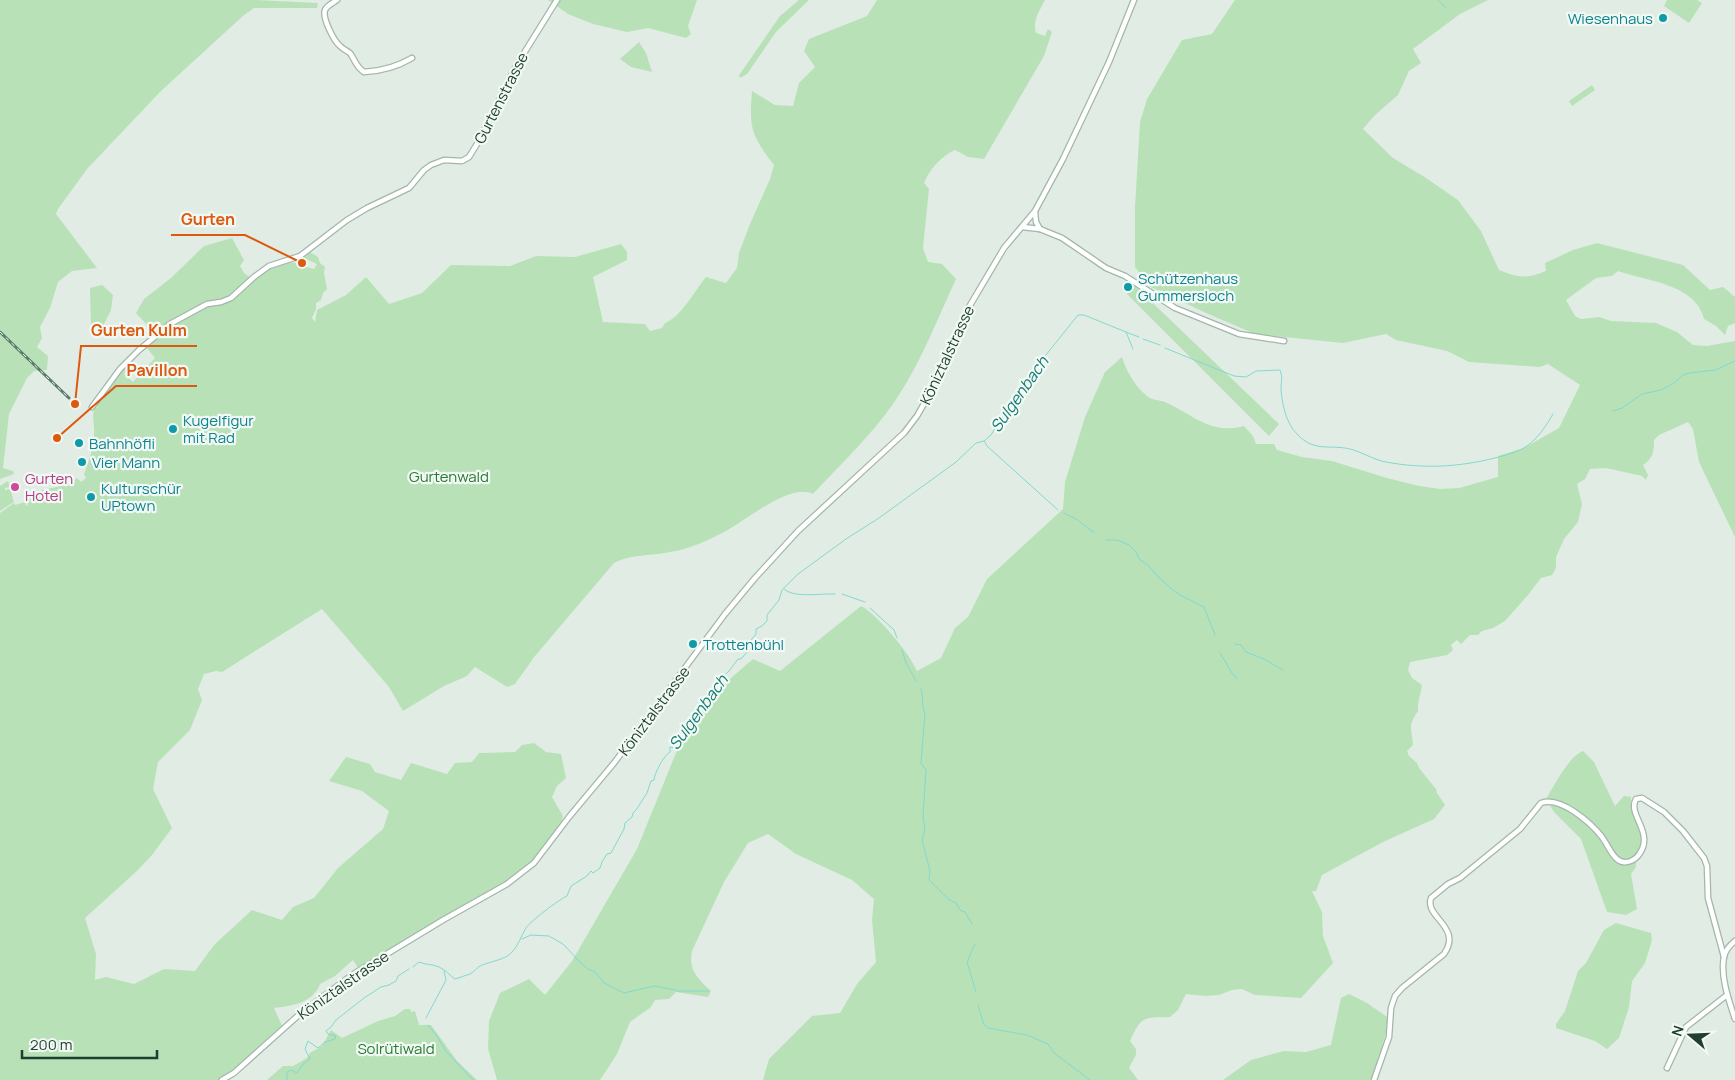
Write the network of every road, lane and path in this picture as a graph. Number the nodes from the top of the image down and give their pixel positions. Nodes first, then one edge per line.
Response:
1 (337, 0) edge
2 (557, 0) edge
3 (1134, 0) edge
4 (412, 58) dead end
5 (1035, 211) junction
6 (1022, 227) junction
7 (1040, 229) junction
8 (1284, 341) dead end
9 (92, 407) dead end
10 (1735, 941) edge
11 (1720, 943) junction
12 (1730, 946) junction
13 (1724, 957) junction
14 (1727, 995) junction
15 (1735, 1018) edge
16 (1667, 1068) dead end
17 (222, 1080) edge
18 (1374, 1080) edge

1 - 4 street
2 - 9 street, Gurtenstrasse
3 - 5 street, Köniztalstrasse
5 - 6 street, Köniztalstrasse
5 - 7 street
6 - 7 street
6 - 17 street, Köniztalstrasse
7 - 8 street
10 - 12 street
11 - 12 street
11 - 13 street
11 - 18 street
12 - 13 street
13 - 14 street
14 - 15 street
14 - 16 street

